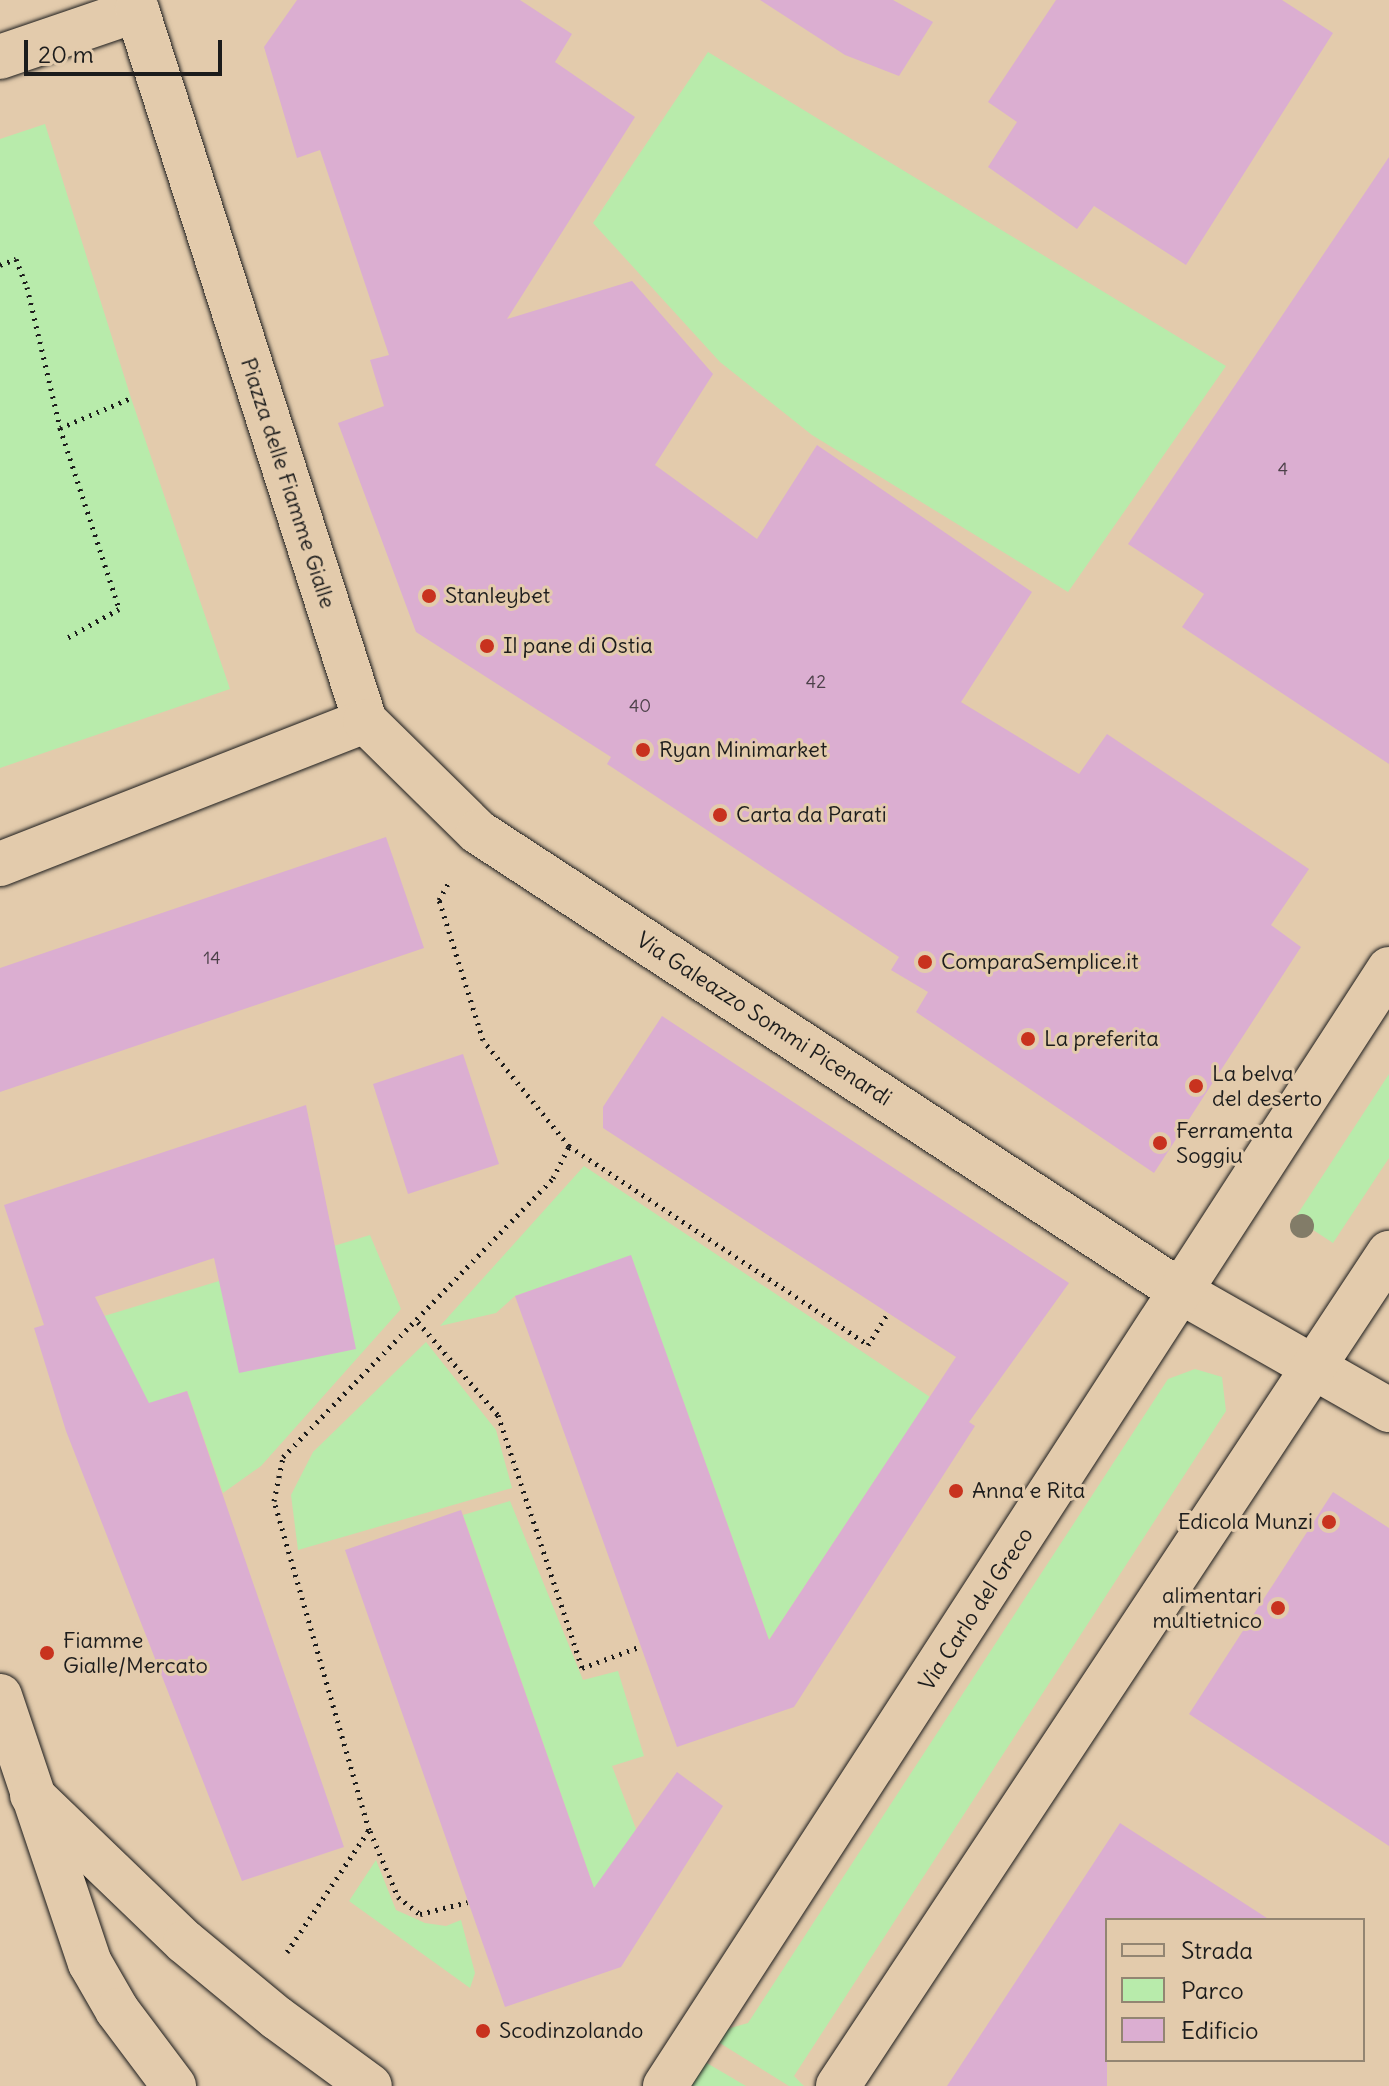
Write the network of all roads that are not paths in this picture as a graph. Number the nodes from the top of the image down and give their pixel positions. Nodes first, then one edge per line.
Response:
1 (141, 5) edge
2 (0, 57) edge
3 (365, 721) junction
4 (0, 864) edge
5 (1389, 969) edge
6 (1389, 1253) edge
7 (1183, 1293) junction
8 (1311, 1369) junction
9 (1389, 1410) edge
10 (0, 1696) edge
11 (32, 1795) junction
12 (174, 2086) edge
13 (370, 2086) edge
14 (665, 2086) edge
15 (838, 2086) edge

1 - 2 street, Piazza delle Fiamme Gialle
1 - 3 street, Piazza delle Fiamme Gialle
3 - 4 street
3 - 7 street, Via Galeazzo Sommi Picenardi
5 - 7 street, Via Carlo del Greco
6 - 8 street
7 - 8 street, Via Galeazzo Sommi Picenardi
7 - 14 street, Via Carlo del Greco
8 - 9 street, Via Galeazzo Sommi Picenardi
8 - 15 street
10 - 11 street
11 - 12 street
11 - 13 street

